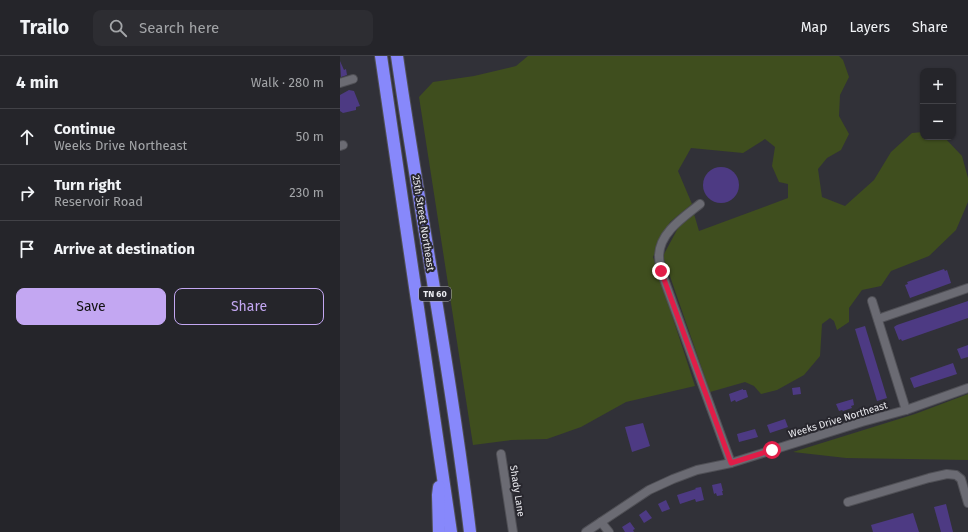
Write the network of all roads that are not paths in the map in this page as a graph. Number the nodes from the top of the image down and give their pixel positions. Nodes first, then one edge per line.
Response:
1 (381, 56) edge
2 (397, 56) edge
3 (353, 79) dead end
4 (340, 82) edge
5 (700, 204) dead end
6 (968, 288) edge
7 (872, 301) dead end
8 (878, 319) junction
9 (968, 388) edge
10 (906, 410) junction
11 (500, 454) dead end
12 (731, 463) junction
13 (441, 472) junction
14 (465, 492) junction
15 (848, 502) dead end
16 (968, 503) edge
17 (600, 522) junction
18 (439, 532) edge
19 (451, 532) edge
20 (470, 532) edge
21 (478, 532) edge
22 (513, 532) edge
23 (586, 532) edge
24 (609, 532) edge

1 - 13 highway, 25th Street Northeast / TN 60
2 - 14 highway, 25th Street Northeast / TN 60
3 - 4 street
5 - 12 street
6 - 8 street
7 - 8 street
8 - 10 street
9 - 10 street, Weeks Drive Northeast
10 - 12 street, Weeks Drive Northeast
11 - 22 street, Shady Lane
12 - 17 street, Weeks Drive Northeast
13 - 18 highway
13 - 19 highway, 25th Street Northeast / TN 60
14 - 20 highway, 25th Street Northeast / TN 60
14 - 21 highway
15 - 16 street
17 - 23 street, Weeks Drive Northeast
17 - 24 street

